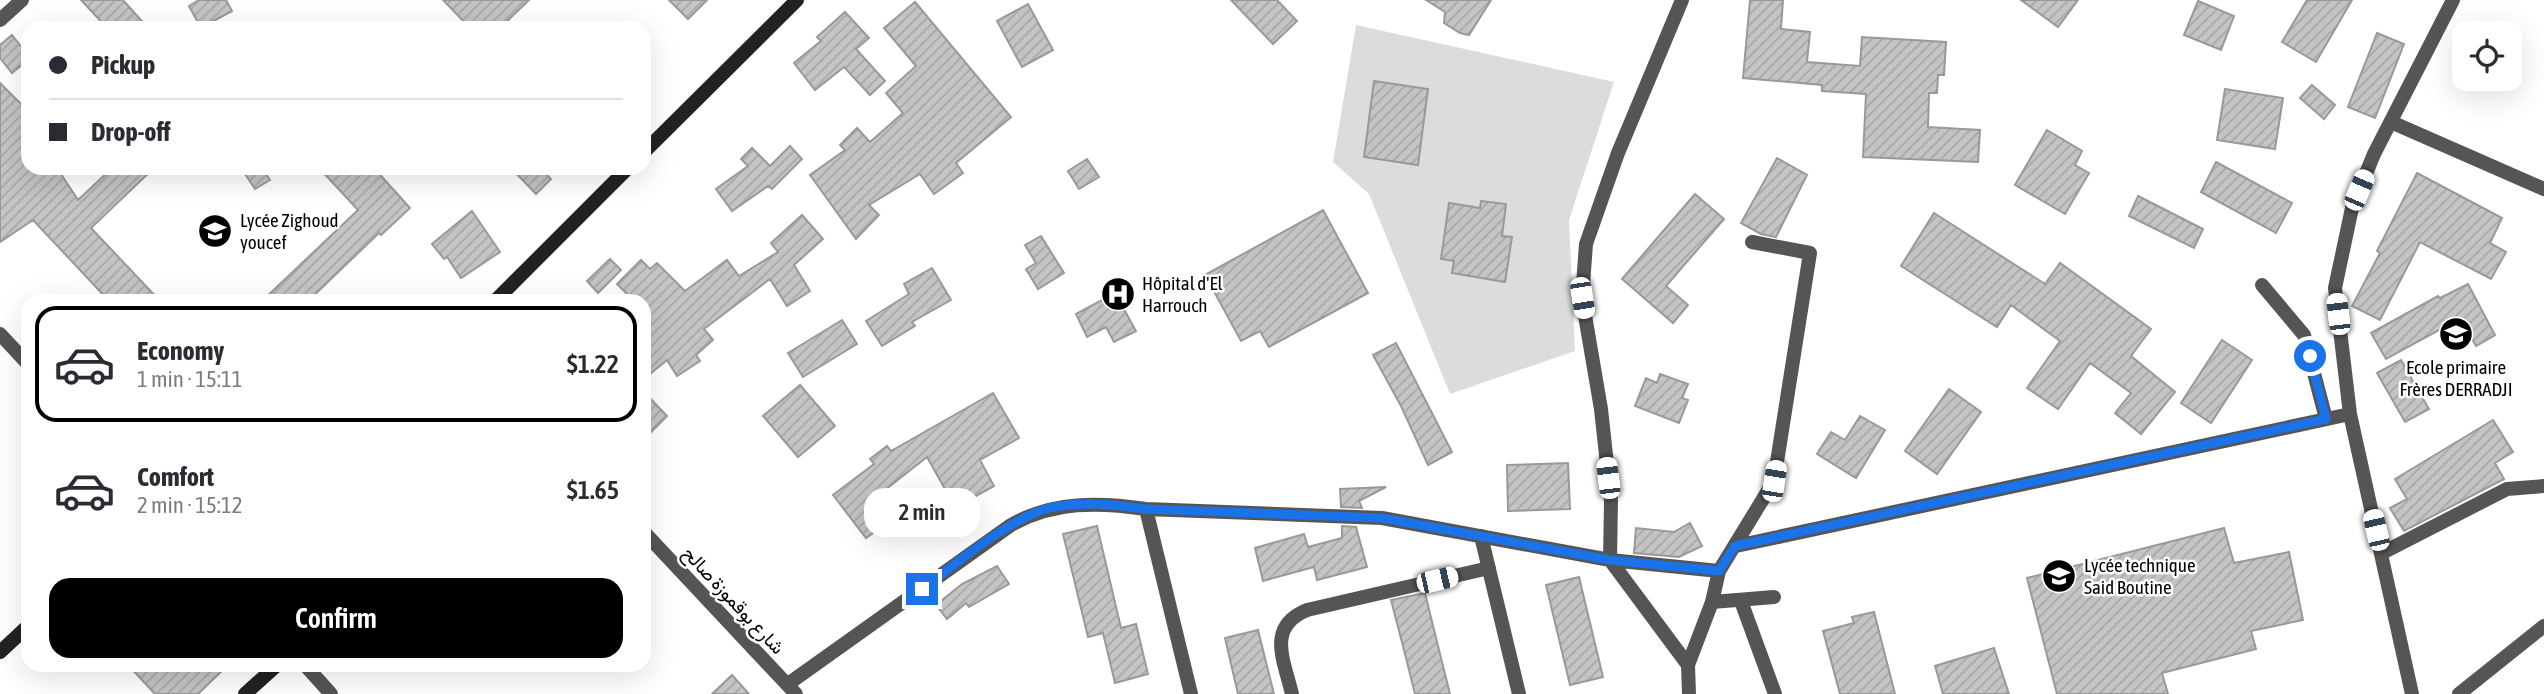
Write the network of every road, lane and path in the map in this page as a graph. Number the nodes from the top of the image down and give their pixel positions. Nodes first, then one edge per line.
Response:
1 (22, 0) edge
2 (796, 0) edge
3 (1682, 0) edge
4 (2453, 0) edge
5 (0, 20) edge
6 (2391, 122) junction
7 (651, 145) edge
8 (621, 175) edge
9 (2544, 189) edge
10 (1752, 242) dead end
11 (2262, 285) dead end
12 (502, 294) edge
13 (0, 334) edge
14 (21, 356) edge
15 (2350, 414) junction
16 (2326, 419) junction
17 (2544, 486) edge
18 (1146, 509) junction
19 (1482, 536) junction
20 (651, 539) edge
21 (1735, 546) junction
22 (2382, 553) junction
23 (1610, 560) junction
24 (1489, 568) junction
25 (1719, 571) junction
26 (1773, 597) dead end
27 (1741, 601) junction
28 (1712, 602) junction
29 (2544, 626) edge
30 (21, 632) edge
31 (0, 652) edge
32 (1688, 665) junction
33 (269, 672) edge
34 (311, 672) edge
35 (792, 689) edge
36 (245, 694) edge
37 (331, 694) edge
38 (1191, 694) edge
39 (1292, 694) edge
40 (1519, 694) edge
41 (1689, 694) edge
42 (1775, 694) edge
43 (2412, 694) edge
44 (2459, 694) edge

1 - 5 street
2 - 7 main road
3 - 23 street
4 - 6 street
6 - 9 street
6 - 15 street
8 - 12 main road
10 - 21 street
11 - 16 street
13 - 14 street
15 - 16 street
15 - 22 street
16 - 21 street
17 - 22 street
18 - 19 street
18 - 35 street
18 - 38 street
19 - 23 street
19 - 24 street
20 - 35 street, شارع بوقموزة صالح
21 - 25 street
22 - 43 street
23 - 25 street
23 - 32 street
24 - 39 street
24 - 40 street
25 - 28 street
26 - 27 street
27 - 28 street
27 - 42 street
28 - 32 street
29 - 44 street
30 - 31 main road
32 - 41 street
33 - 36 main road
34 - 37 street

